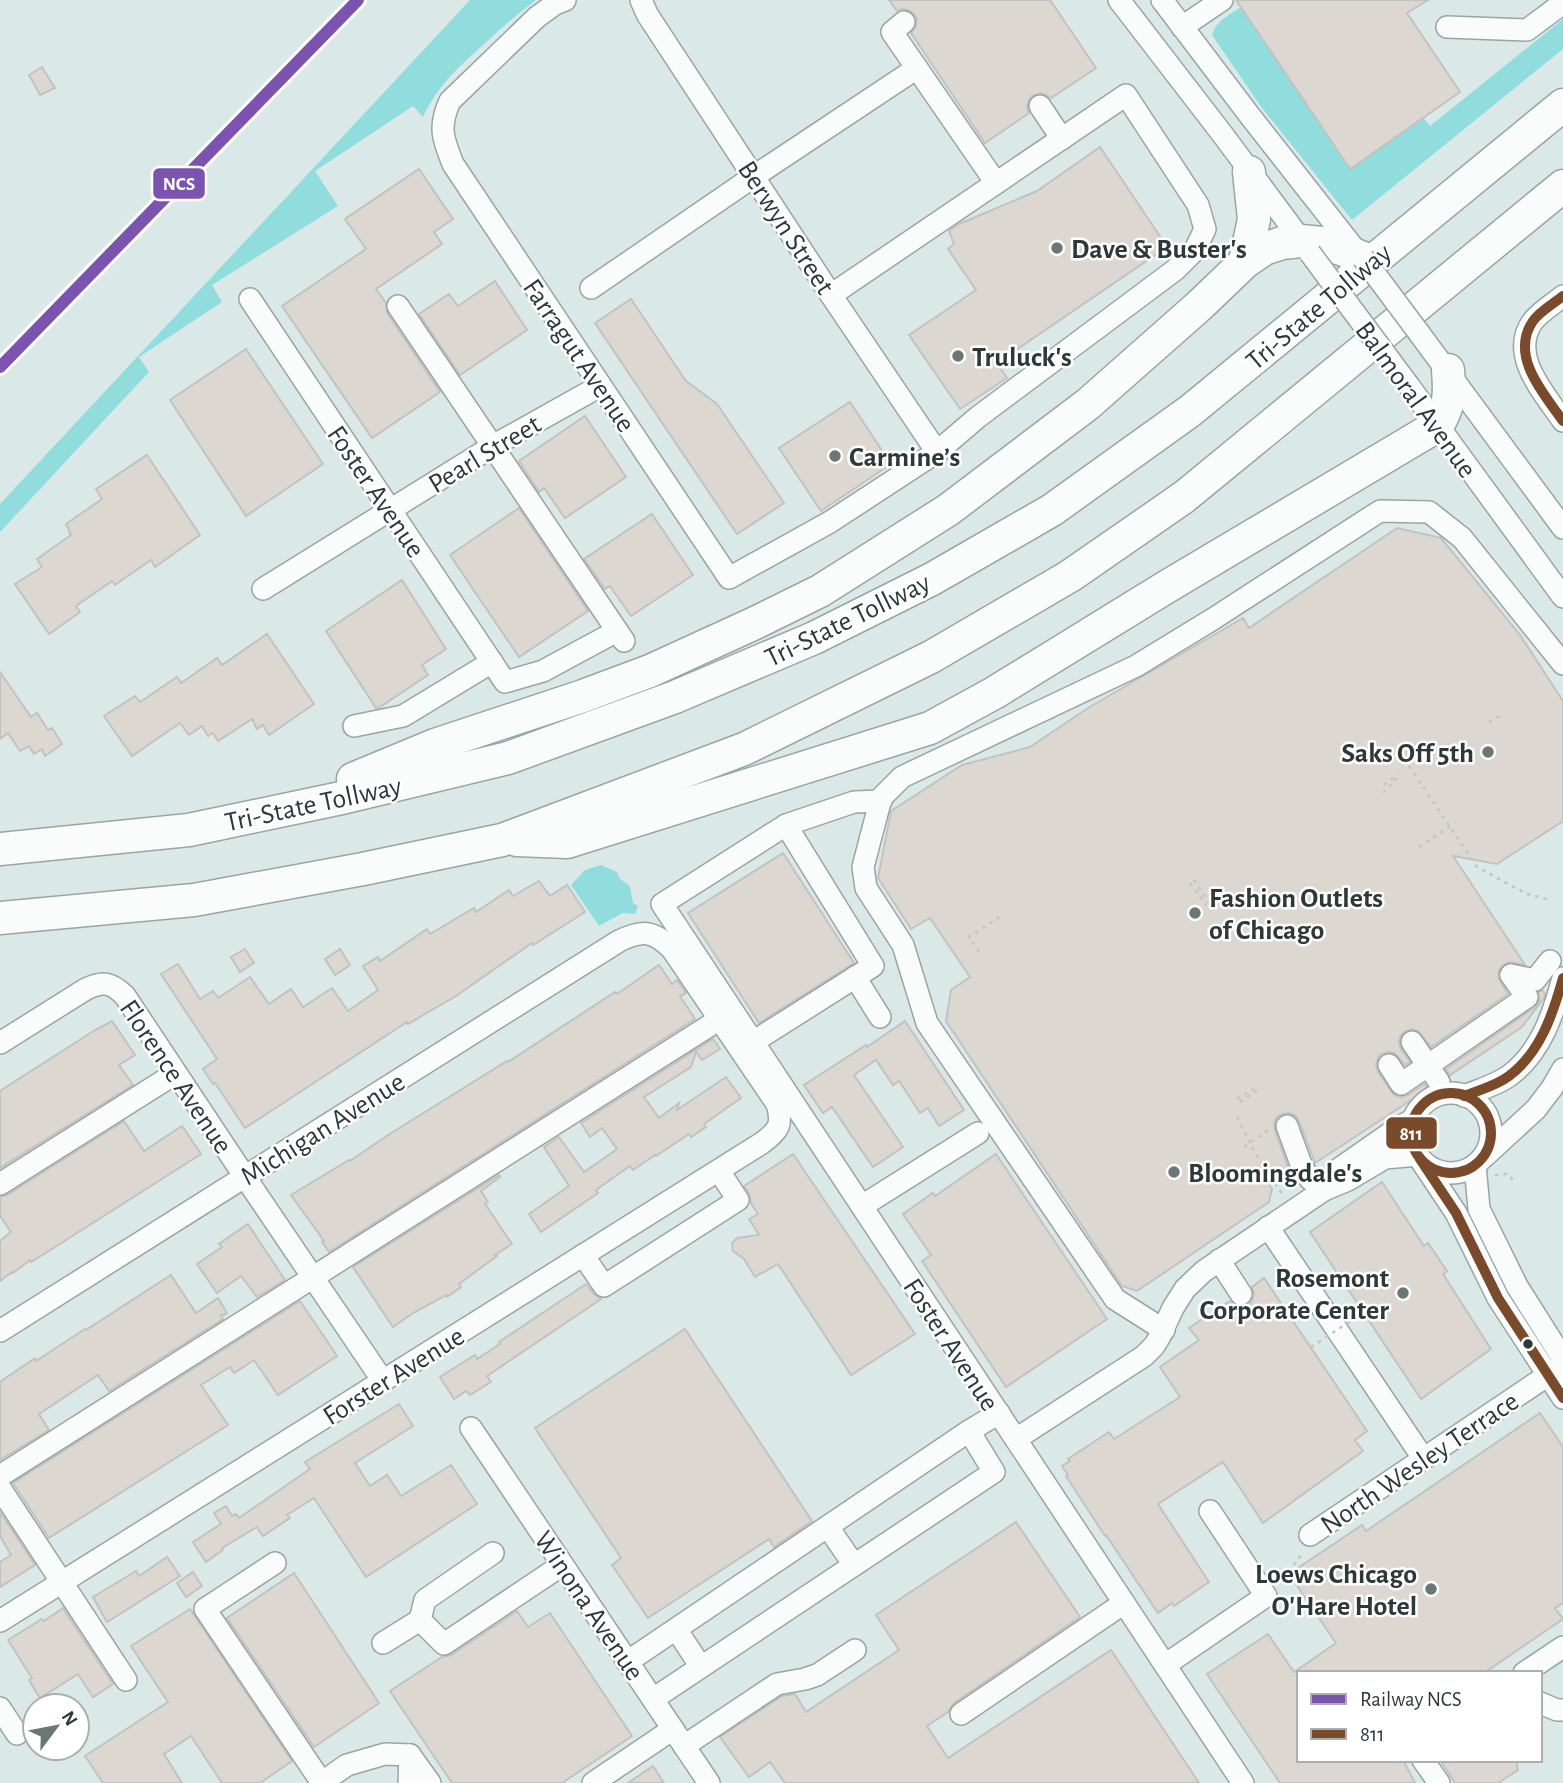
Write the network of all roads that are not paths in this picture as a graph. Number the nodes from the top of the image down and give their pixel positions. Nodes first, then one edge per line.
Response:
1 (565, 0) edge
2 (641, 0) edge
3 (1119, 0) edge
4 (1162, 0) edge
5 (1222, 0) edge
6 (1563, 3) edge
7 (904, 22) dead end
8 (1182, 27) junction
9 (1447, 27) dead end
10 (916, 68) junction
11 (1563, 105) edge
12 (1040, 106) dead end
13 (1062, 139) junction
14 (1249, 172) junction
15 (753, 177) junction
16 (996, 183) junction
17 (1563, 186) edge
18 (1318, 242) junction
19 (1363, 258) joint
20 (1245, 262) junction
21 (591, 288) dead end
22 (831, 295) junction
23 (1563, 296) edge
24 (250, 299) dead end
25 (398, 306) dead end
26 (1444, 365) junction
27 (600, 386) junction
28 (1563, 421) edge
29 (1437, 426) junction
30 (492, 447) junction
31 (937, 452) junction
32 (389, 510) junction
33 (1563, 528) edge
34 (263, 590) dead end
35 (1563, 597) edge
36 (492, 662) junction
37 (1563, 664) edge
38 (354, 726) dead end
39 (881, 801) junction
40 (274, 812) junction
41 (786, 825) junction
42 (502, 840) junction
43 (0, 849) edge
44 (0, 918) edge
45 (1556, 969) edge
46 (855, 977) junction
47 (880, 1017) dead end
48 (720, 1020) junction
49 (753, 1042) junction
50 (1412, 1042) dead end
51 (0, 1043) edge
52 (1563, 1069) edge
53 (176, 1073) junction
54 (1439, 1082) dead end
55 (1464, 1096) junction
56 (1412, 1110) junction
57 (978, 1133) dead end
58 (794, 1140) dead end
59 (821, 1144) junction
60 (1419, 1157) junction
61 (1484, 1166) junction
62 (719, 1171) junction
63 (245, 1177) junction
64 (0, 1184) edge
65 (1324, 1190) junction
66 (862, 1206) junction
67 (1268, 1227) junction
68 (583, 1255) junction
69 (1219, 1260) junction
70 (313, 1278) junction
71 (1241, 1294) dead end
72 (1164, 1330) junction
73 (0, 1331) edge
74 (1563, 1359) edge
75 (1555, 1370) edge
76 (383, 1381) junction
77 (1563, 1398) edge
78 (999, 1413) junction
79 (471, 1428) dead end
80 (969, 1431) junction
81 (1016, 1439) junction
82 (1423, 1458) junction
83 (0, 1476) edge
84 (0, 1489) edge
85 (1210, 1511) dead end
86 (828, 1527) junction
87 (1310, 1535) road end
88 (494, 1553) dead end
89 (275, 1563) dead end
90 (562, 1565) junction
91 (854, 1565) junction
92 (63, 1582) junction
93 (1124, 1603) junction
94 (420, 1620) junction
95 (0, 1621) edge
96 (676, 1629) junction
97 (383, 1643) dead end
98 (1563, 1647) edge
99 (855, 1650) dead end
100 (627, 1662) junction
101 (1165, 1665) junction
102 (701, 1667) junction
103 (1527, 1671) edge
104 (127, 1680) dead end
105 (653, 1699) junction
106 (1542, 1704) edge
107 (0, 1708) edge
108 (1563, 1710) edge
109 (961, 1714) dead end
110 (17, 1734) dead end
111 (678, 1737) junction
112 (410, 1755) junction
113 (1424, 1762) edge
114 (321, 1783) edge
115 (408, 1783) edge
116 (430, 1783) edge
117 (593, 1783) edge
118 (709, 1783) edge
119 (1243, 1783) edge
120 (1439, 1783) edge

1 - 27 street, Farragut Avenue
2 - 15 street, Berwyn Street
3 - 14 street, Balmoral Avenue
4 - 8 street, Balmoral Avenue
5 - 8 street
6 - 9 street
7 - 10 street
8 - 18 street, Balmoral Avenue
10 - 15 street
10 - 16 street
11 - 40 highway, Tri-State Tollway
12 - 13 street
13 - 16 street
13 - 31 street
14 - 18 street, Balmoral Avenue
14 - 20 highway
15 - 21 street
15 - 22 street, Berwyn Street
16 - 22 street
17 - 42 highway
18 - 19 highway
18 - 20 highway
18 - 29 street, Balmoral Avenue, bridge
19 - 26 street, Balmoral Avenue, bridge
20 - 40 highway
22 - 31 street, Berwyn Street
23 - 28 street
24 - 32 street, Foster Avenue
25 - 30 street
26 - 29 highway
26 - 33 street, Balmoral Avenue
27 - 30 street, Pearl Street
27 - 31 street, Farragut Avenue
29 - 35 street, Balmoral Avenue
29 - 42 highway
30 - 32 street, Pearl Street
30 - 36 street, Foster Avenue
32 - 34 street, Pearl Street
32 - 36 street, Foster Avenue
36 - 38 street
37 - 39 street
39 - 41 street
39 - 72 street
40 - 43 highway, Tri-State Tollway
41 - 46 street
41 - 49 street, Foster Avenue
42 - 44 highway
45 - 55 street
45 - 56 street
46 - 47 street
46 - 49 street
48 - 62 street, Forster Avenue
48 - 63 street, Michigan Avenue
48 - 70 street
49 - 59 street, Foster Avenue
50 - 54 street
51 - 53 street, Florence Avenue
52 - 61 street
53 - 63 street, Florence Avenue
53 - 64 street
55 - 56 street
55 - 61 street
56 - 60 street
56 - 65 street
57 - 66 street
58 - 59 street
59 - 66 street, Foster Avenue
60 - 61 street
60 - 65 street
60 - 75 street
61 - 74 street
62 - 68 street, Forster Avenue
62 - 68 street
63 - 70 street, Florence Avenue
63 - 73 street, Michigan Avenue
65 - 67 street
66 - 78 street, Foster Avenue
67 - 69 street
67 - 82 street
68 - 76 street, Forster Avenue
69 - 71 street
69 - 72 street
70 - 76 street, Florence Avenue
70 - 83 street
72 - 81 street
75 - 77 street
75 - 82 street, North Wesley Terrace
76 - 92 street, Forster Avenue
78 - 80 street
78 - 81 street, Foster Avenue
79 - 90 street, Winona Avenue
80 - 86 street
80 - 91 street
81 - 93 street, Foster Avenue
82 - 87 street, North Wesley Terrace
84 - 92 street
85 - 101 street
86 - 91 street
86 - 96 street
88 - 94 street
89 - 114 street
90 - 94 street
90 - 100 street, Winona Avenue
91 - 102 street
92 - 95 street, Forster Avenue
92 - 104 street
93 - 101 street, Foster Avenue
93 - 109 street
94 - 97 street
96 - 100 street
96 - 102 street
98 - 103 street
99 - 111 street
100 - 105 street, Winona Avenue
101 - 119 street, Foster Avenue
102 - 105 street
105 - 111 street, Winona Avenue
106 - 108 street
107 - 110 street
111 - 117 street
111 - 118 street, Winona Avenue
112 - 114 street
112 - 115 street
112 - 116 street
113 - 120 street

